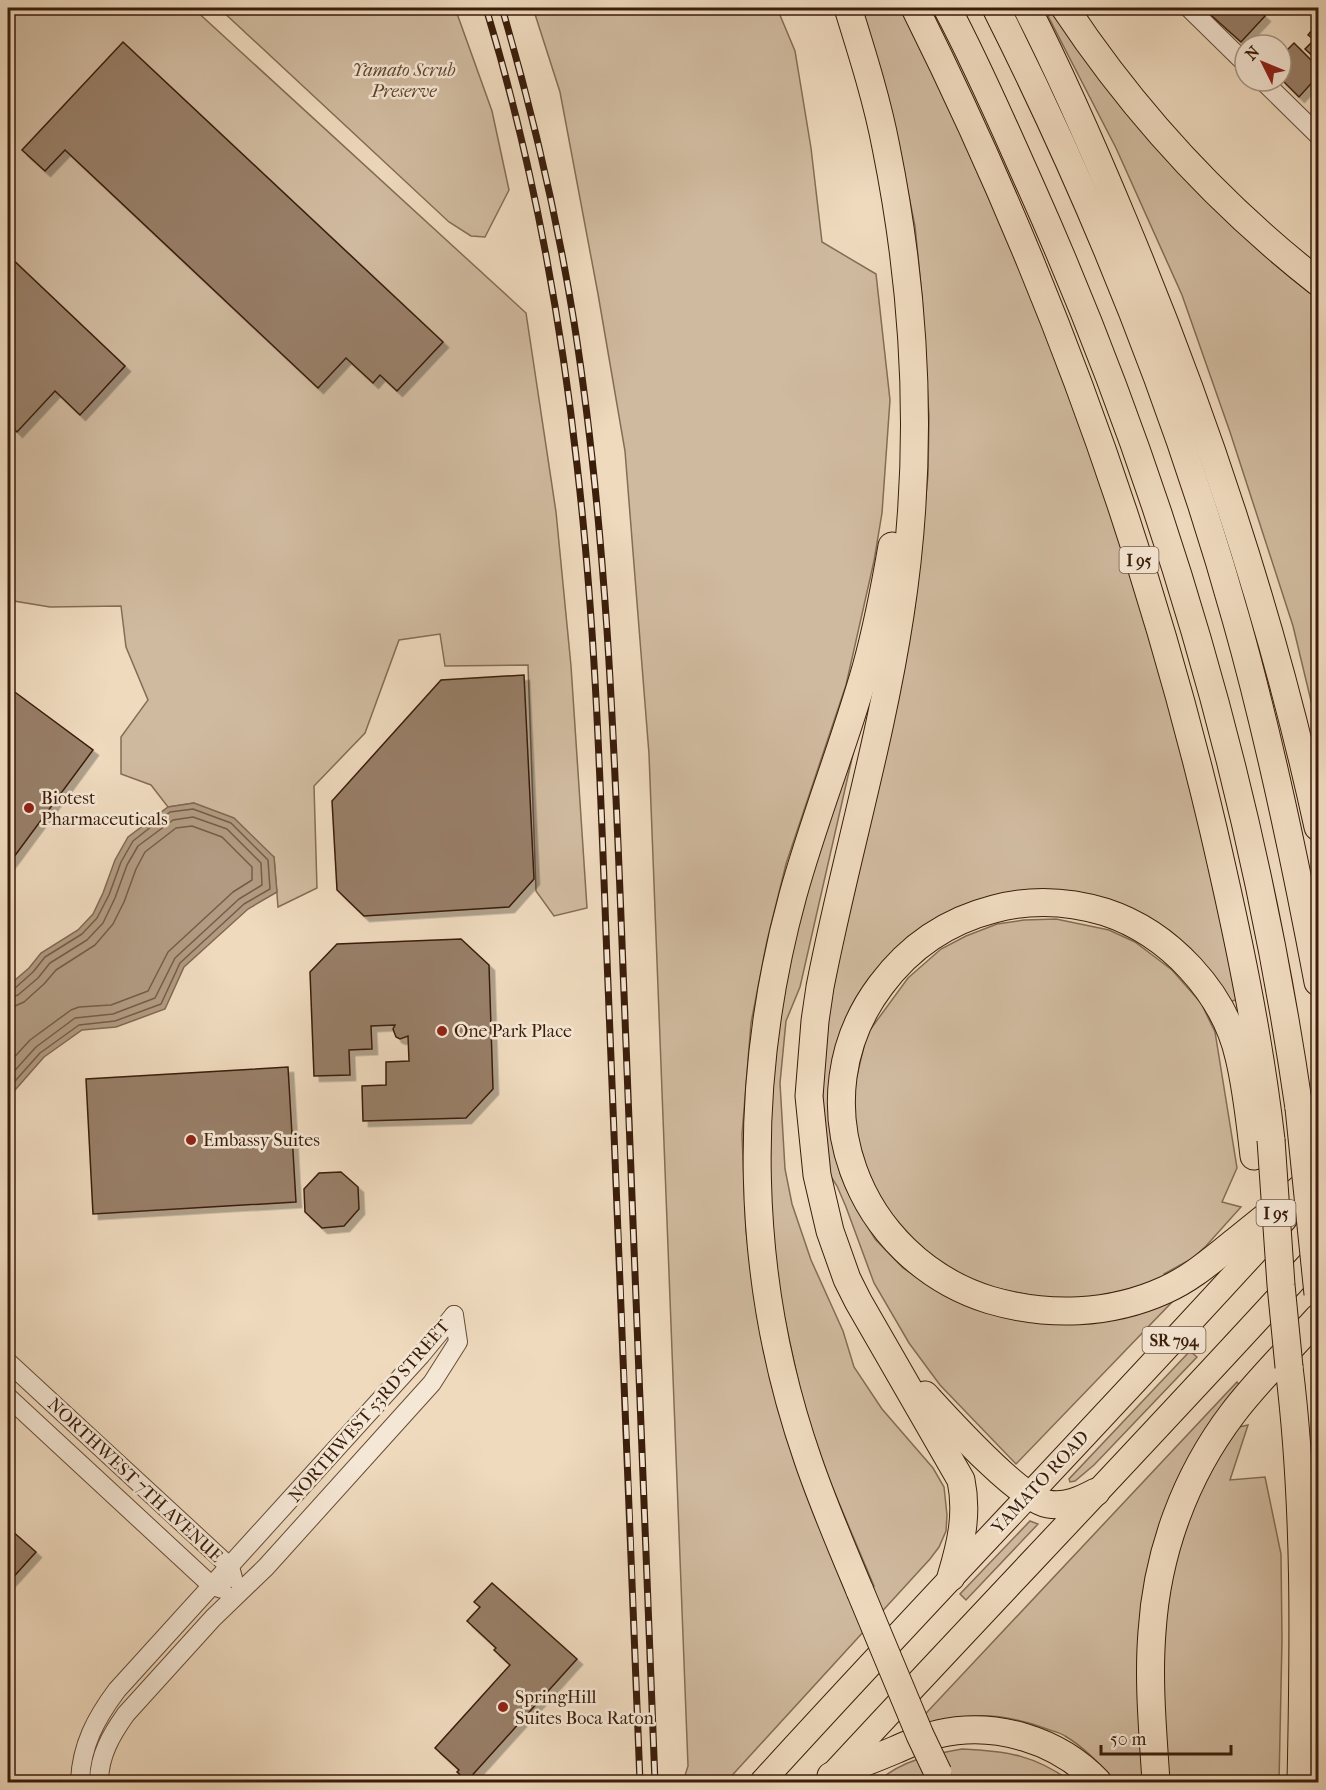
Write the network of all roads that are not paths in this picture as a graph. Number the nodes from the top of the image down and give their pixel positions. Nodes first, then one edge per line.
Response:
1 (848, 8) edge
2 (915, 8) edge
3 (947, 8) edge
4 (996, 8) edge
5 (1027, 8) edge
6 (1065, 8) edge
7 (1189, 8) edge
8 (1233, 51) edge
9 (1275, 93) edge
10 (1318, 135) edge
11 (1318, 282) edge
12 (909, 300) junction
13 (1318, 827) edge
14 (1318, 982) edge
15 (1263, 1148) junction
16 (1318, 1174) edge
17 (1318, 1183) edge
18 (1318, 1254) edge
19 (1318, 1294) edge
20 (1318, 1318) edge
21 (8, 1362) edge
22 (893, 1362) junction
23 (8, 1397) edge
24 (1096, 1492) junction
25 (1028, 1496) junction
26 (230, 1567) junction
27 (951, 1577) junction
28 (212, 1586) junction
29 (238, 1593) junction
30 (940, 1778) edge
31 (828, 1779) edge
32 (80, 1782) edge
33 (99, 1782) edge
34 (762, 1782) edge
35 (1098, 1782) edge
36 (1156, 1782) edge
37 (1301, 1782) edge

1 - 12 highway
2 - 15 highway, I 95
3 - 19 highway, bridge
4 - 14 highway
5 - 13 highway
6 - 11 highway
7 - 8 street
9 - 10 street
12 - 22 highway
12 - 30 highway, bridge
15 - 16 highway
15 - 37 highway, bridge
17 - 25 main road, YAMATO ROAD / SR 794
18 - 24 main road, SR 794
20 - 36 highway
21 - 26 street, NORTHWEST 7TH AVENUE
22 - 25 highway
22 - 27 highway
23 - 28 street, NORTHWEST 7TH AVENUE
24 - 25 highway
24 - 31 main road, SR 794
25 - 27 main road, YAMATO ROAD / SR 794
26 - 28 street, NORTHWEST 53RD STREET
26 - 29 street, NORTHWEST 7TH AVENUE
26 - 29 street, NORTHWEST 53RD STREET
27 - 34 main road, YAMATO ROAD / SR 794
28 - 29 street, NORTHWEST 7TH AVENUE
28 - 32 street, NORTHWEST 53RD STREET
29 - 33 street, NORTHWEST 53RD STREET
31 - 35 highway

